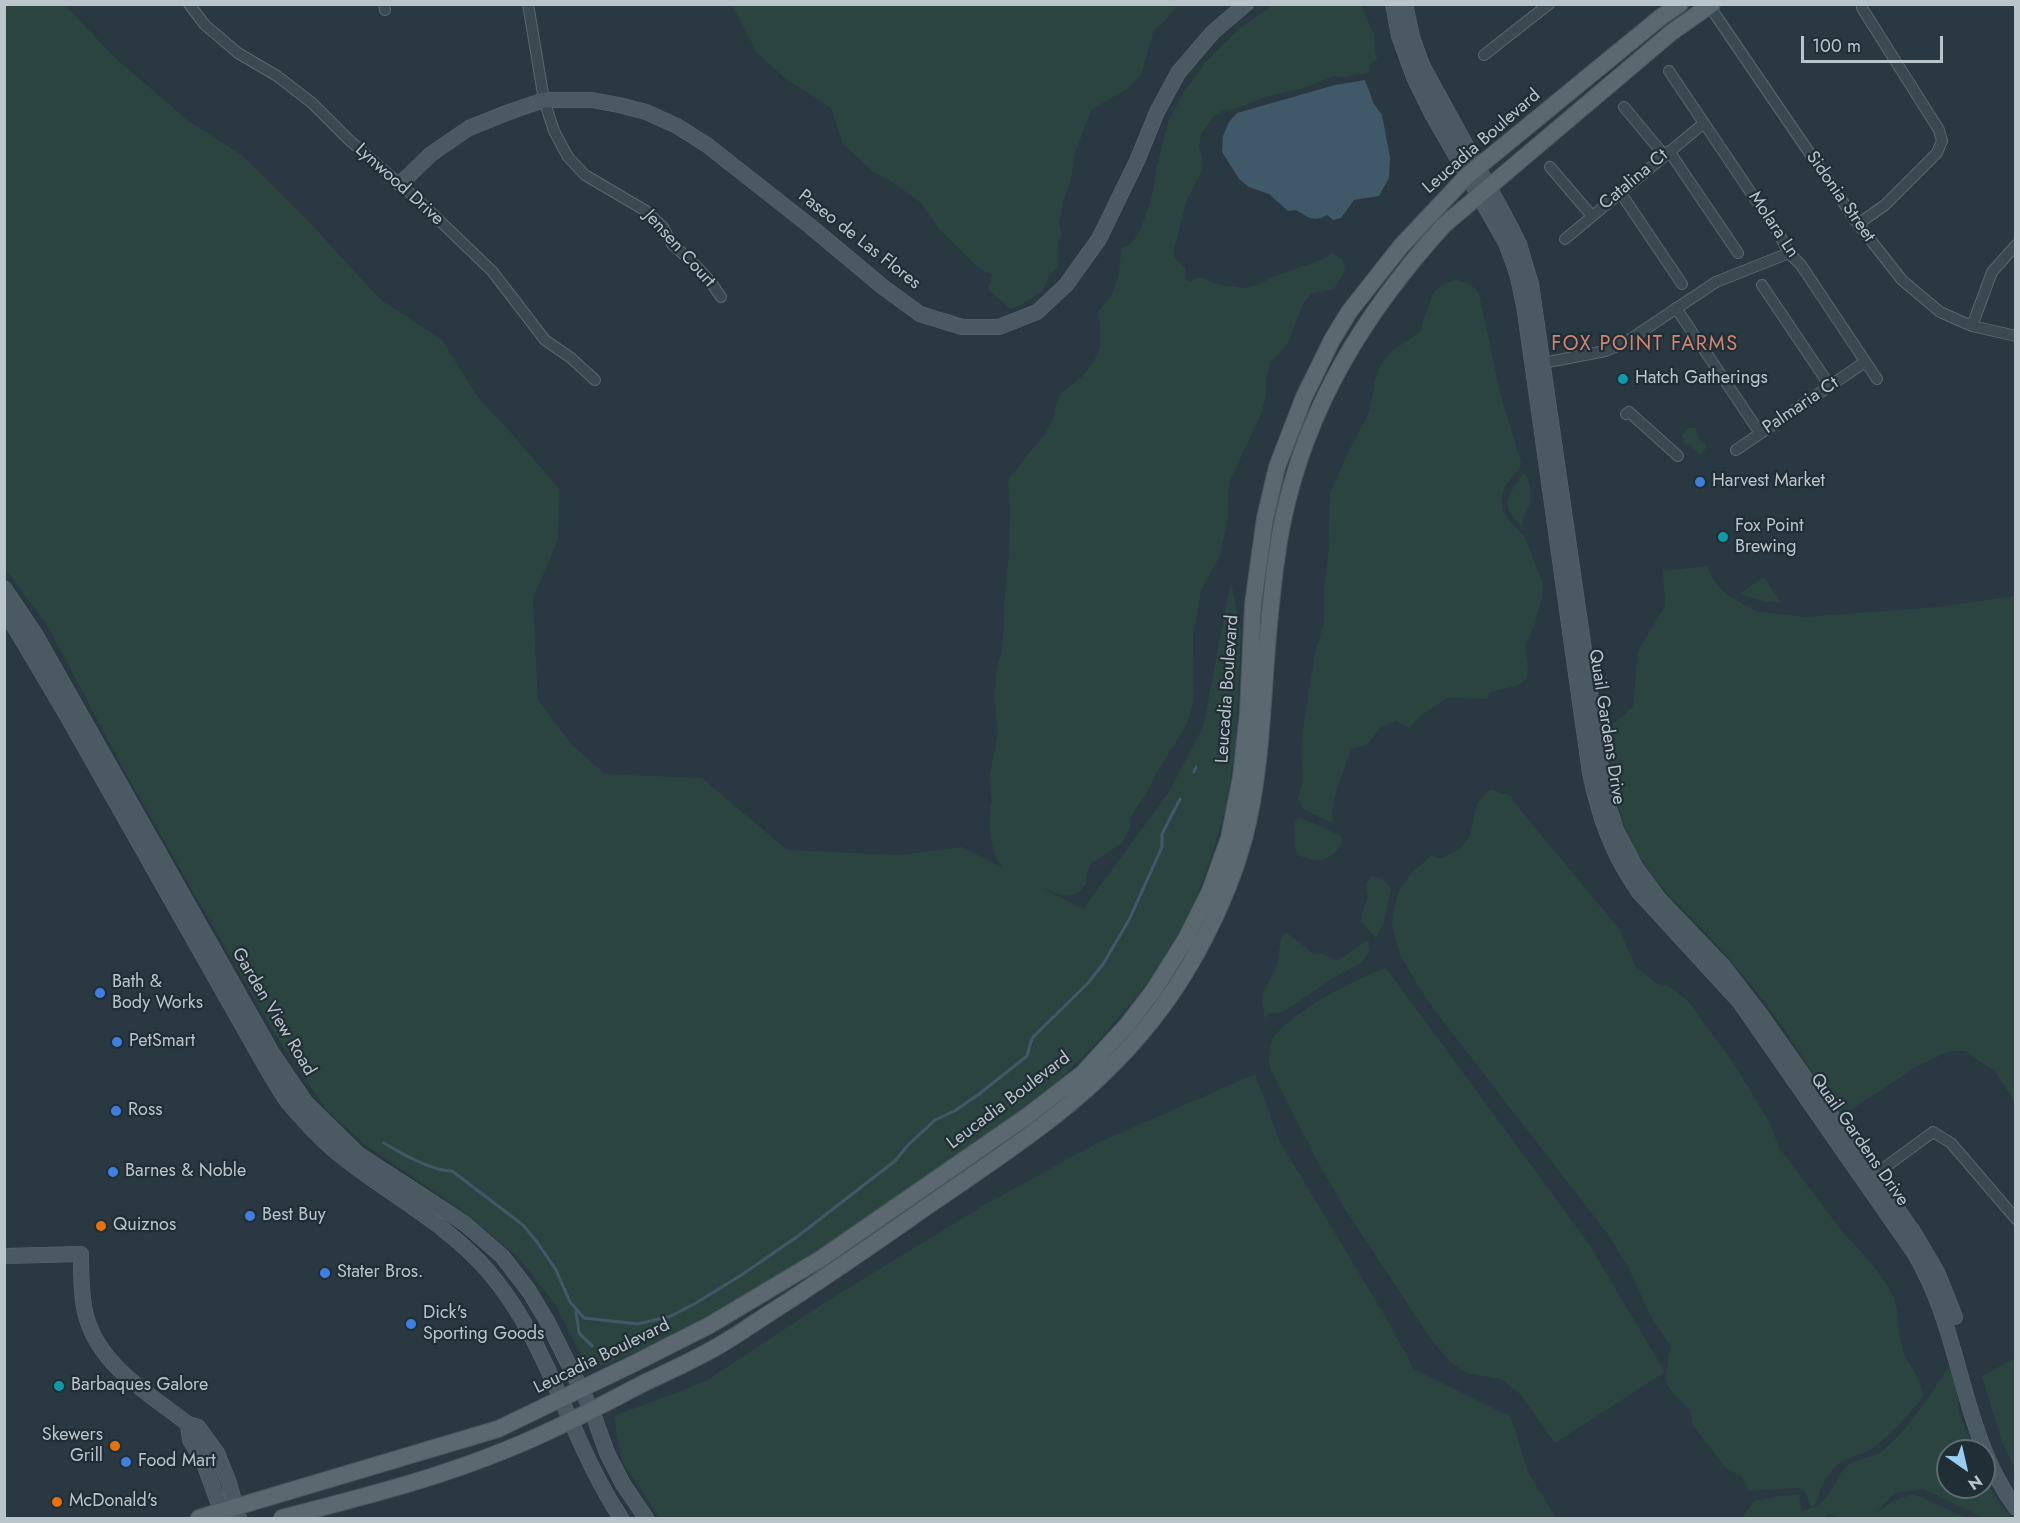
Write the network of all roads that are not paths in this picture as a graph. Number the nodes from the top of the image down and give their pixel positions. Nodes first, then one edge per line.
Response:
1 (189, 4) edge
2 (528, 4) edge
3 (1246, 4) edge
4 (1393, 4) edge
5 (1405, 4) edge
6 (1549, 4) edge
7 (1680, 4) edge
8 (1710, 5) edge
9 (1862, 8) dead end
10 (1484, 55) dead end
11 (1669, 71) dead end
12 (544, 100) junction
13 (1624, 107) dead end
14 (1704, 123) junction
15 (1666, 153) junction
16 (1550, 167) dead end
17 (1472, 172) junction
18 (399, 184) junction
19 (1484, 192) junction
20 (1620, 192) junction
21 (1592, 216) junction
22 (1858, 224) junction
23 (1565, 239) dead end
24 (2016, 244) edge
25 (1738, 253) dead end
26 (1790, 253) junction
27 (1682, 284) dead end
28 (1762, 285) dead end
29 (721, 297) dead end
30 (1676, 308) junction
31 (1972, 326) junction
32 (2016, 336) edge
33 (1865, 362) junction
34 (1538, 364) junction
35 (1877, 379) dead end
36 (595, 380) dead end
37 (1830, 386) junction
38 (1626, 414) dead end
39 (1760, 434) junction
40 (1736, 450) dead end
41 (1678, 456) dead end
42 (4, 588) edge
43 (4, 609) edge
44 (1870, 1179) junction
45 (2016, 1219) edge
46 (4, 1256) edge
47 (580, 1390) junction
48 (561, 1399) junction
49 (591, 1411) junction
50 (570, 1421) junction
51 (2016, 1489) edge
52 (2016, 1508) edge
53 (230, 1514) edge
54 (199, 1518) edge
55 (282, 1518) edge
56 (621, 1518) edge
57 (646, 1518) edge

1 - 18 street, Lynwood Drive
2 - 12 street, Jensen Court
3 - 12 main road, Paseo de Las Flores
4 - 17 main road, Quail Gardens Drive
5 - 17 main road, Quail Gardens Drive
6 - 10 street
7 - 17 main road, Leucadia Boulevard
8 - 19 main road, Leucadia Boulevard
8 - 22 street, Sidonia Street
9 - 22 street
11 - 14 street, Molara Ln
12 - 18 main road, Paseo de Las Flores
12 - 29 street, Jensen Court
13 - 15 street
14 - 15 street, Catalina Ct
14 - 26 street, Molara Ln
15 - 20 street, Catalina Ct
15 - 25 street
16 - 21 street
17 - 19 main road, Quail Gardens Drive
17 - 47 main road, Leucadia Boulevard
18 - 36 street, Lynwood Drive
19 - 34 main road, Quail Gardens Drive
19 - 49 main road, Leucadia Boulevard
20 - 21 street, Catalina Ct
20 - 27 street
21 - 23 street, Catalina Ct
22 - 31 street, Sidonia Street
24 - 31 street
26 - 30 street
26 - 33 street, Molara Ln
28 - 37 street
30 - 34 street
30 - 39 street
31 - 32 street, Sidonia Street
33 - 35 street, Molara Ln
33 - 37 street, Palmaria Ct
34 - 44 main road, Quail Gardens Drive
37 - 39 street, Palmaria Ct
38 - 41 street
39 - 40 street, Palmaria Ct
42 - 47 main road, Garden View Road
43 - 48 main road, Garden View Road
44 - 45 street
44 - 51 main road, Quail Gardens Drive
44 - 52 main road, Quail Gardens Drive
46 - 53 main road
47 - 48 main road, Leucadia Boulevard
47 - 49 main road, Garden View Road
48 - 50 main road, Garden View Road
48 - 53 main road, Leucadia Boulevard
49 - 50 main road, Leucadia Boulevard
49 - 57 main road, Garden View Road
50 - 55 main road, Leucadia Boulevard
50 - 56 main road, Garden View Road
53 - 54 main road, Leucadia Boulevard

